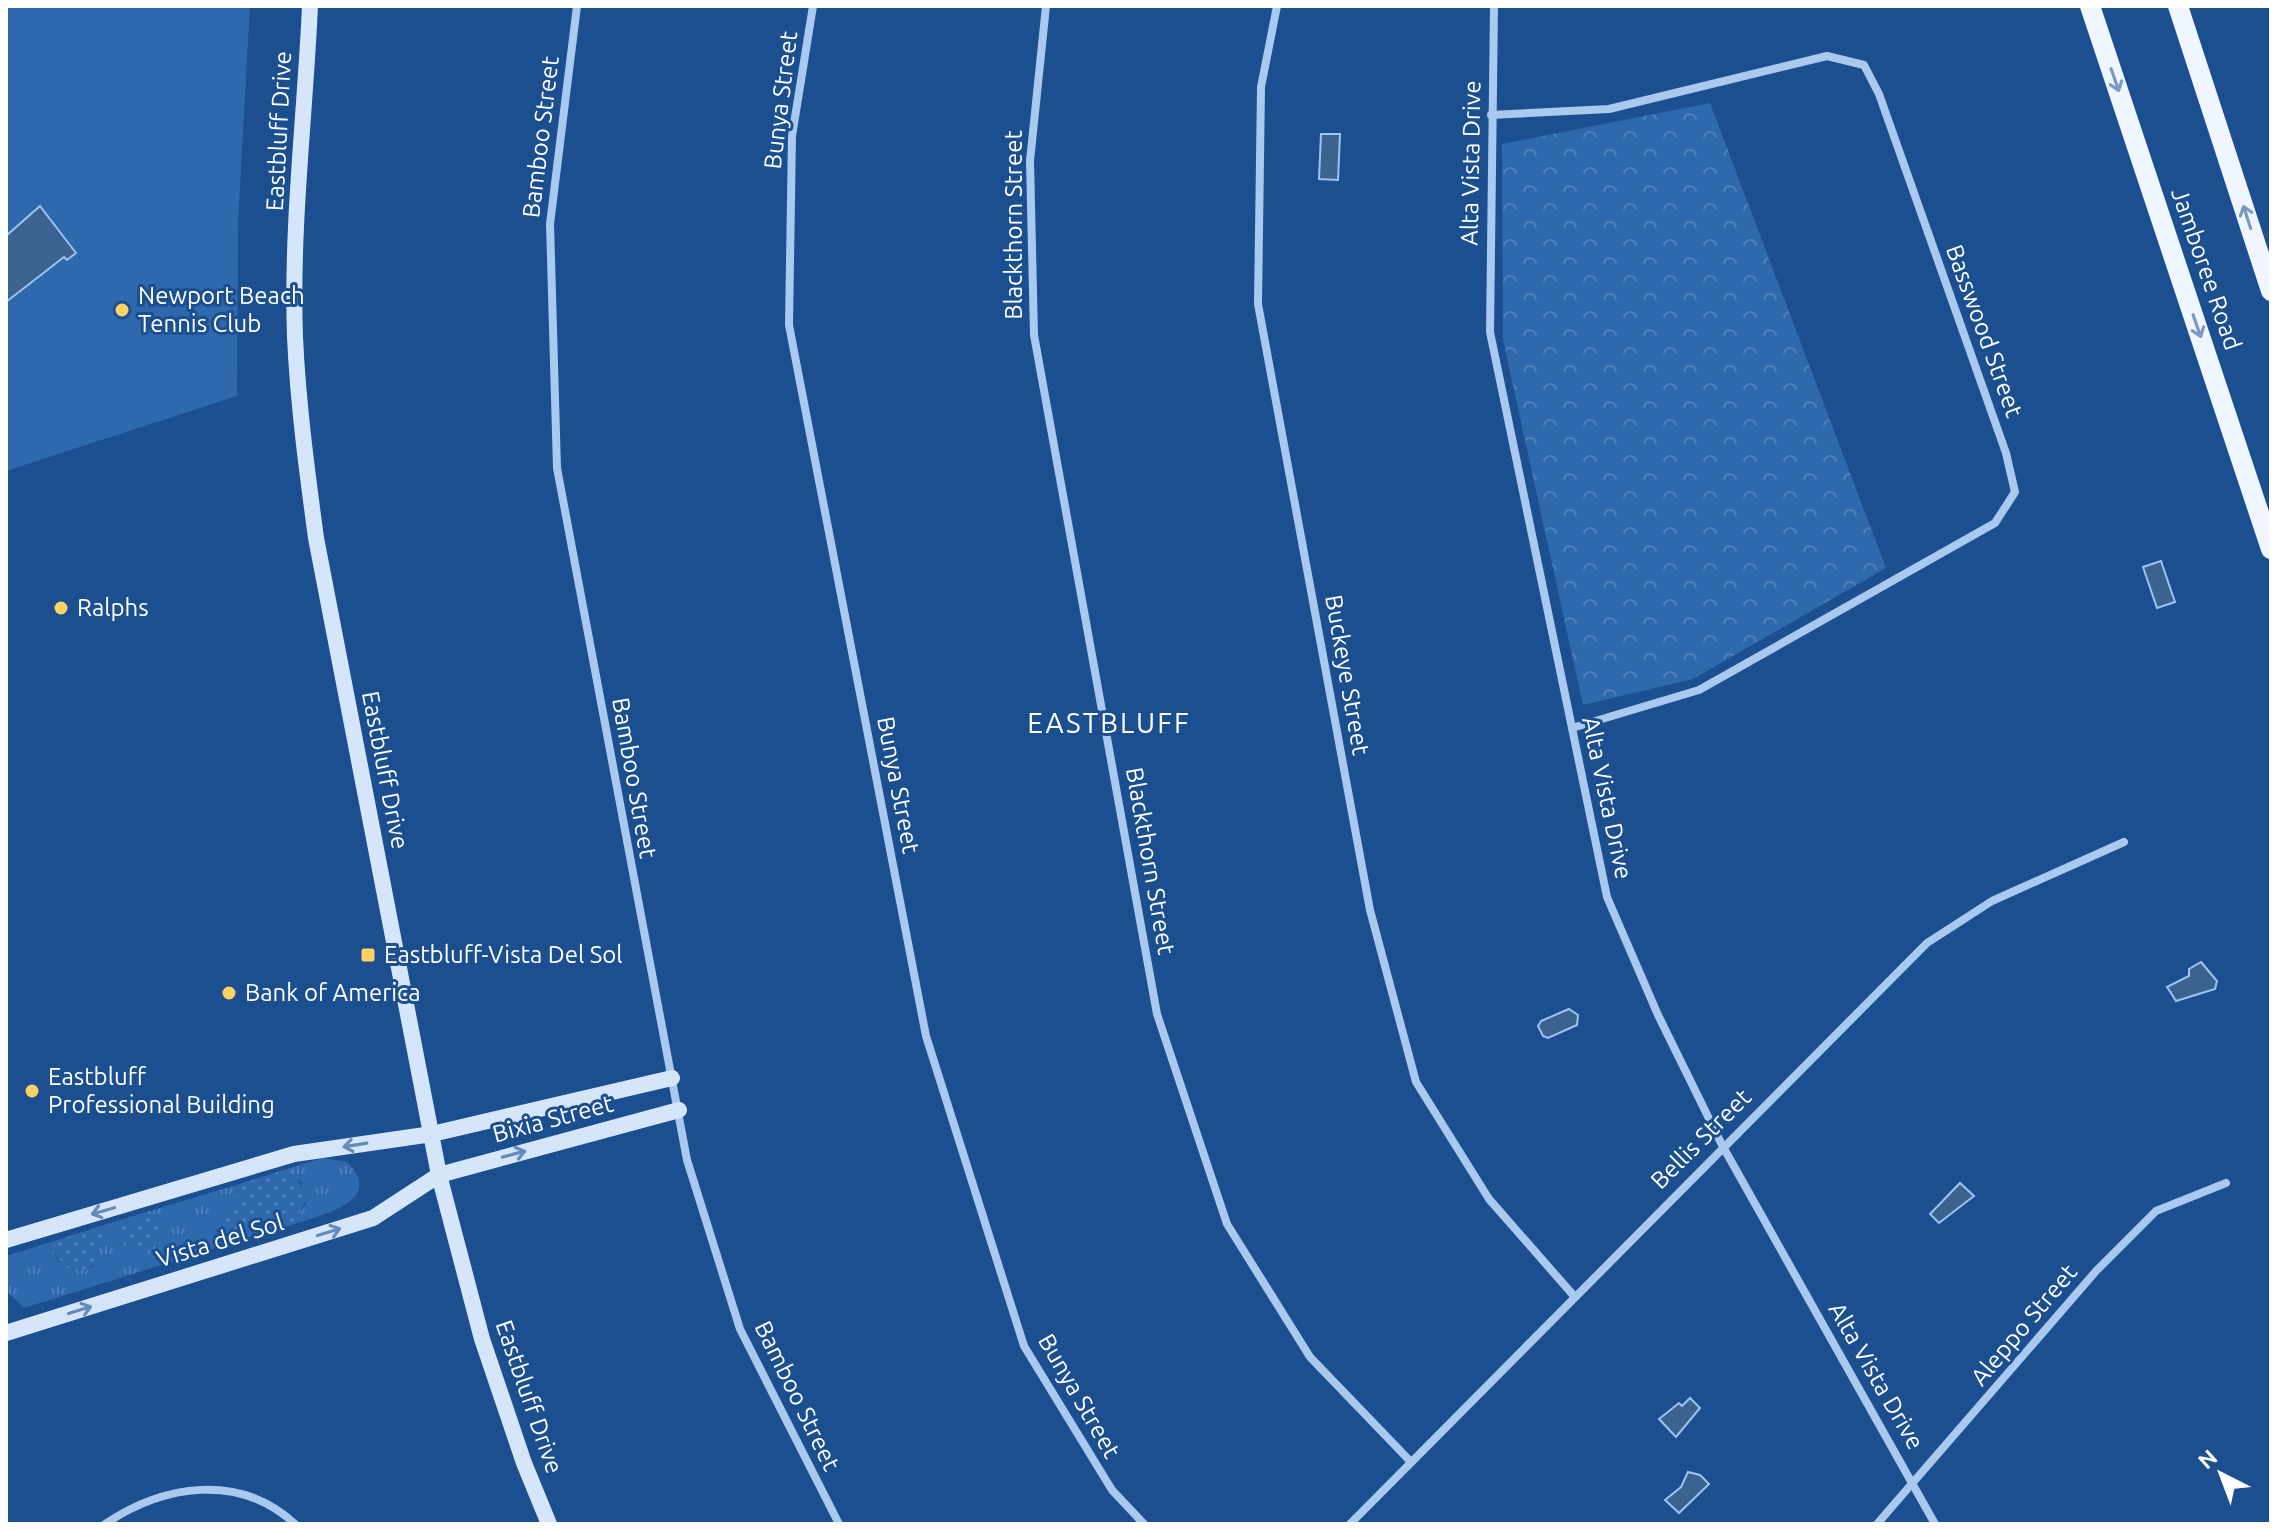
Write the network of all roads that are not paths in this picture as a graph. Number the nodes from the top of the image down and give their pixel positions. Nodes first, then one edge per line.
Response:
1 (310, 6) edge
2 (577, 6) edge
3 (813, 6) edge
4 (1046, 6) edge
5 (1277, 6) edge
6 (1494, 6) edge
7 (2090, 6) edge
8 (2178, 6) edge
9 (1491, 115) junction
10 (2271, 291) edge
11 (2271, 549) edge
12 (1572, 728) junction
13 (2124, 842) dead end
14 (672, 1078) junction
15 (679, 1110) junction
16 (432, 1134) junction
17 (1722, 1145) junction
18 (439, 1175) junction
19 (2226, 1183) dead end
20 (6, 1240) edge
21 (1574, 1296) junction
22 (6, 1333) edge
23 (1411, 1462) junction
24 (1915, 1484) junction
25 (105, 1524) edge
26 (295, 1524) edge
27 (549, 1524) edge
28 (839, 1524) edge
29 (1144, 1524) edge
30 (1350, 1524) edge
31 (1877, 1524) edge
32 (1935, 1524) edge

1 - 16 main road, Eastbluff Drive
2 - 14 street, Bamboo Street
3 - 29 street, Bunya Street
4 - 23 street, Blackthorn Street
5 - 21 street, Buckeye Street
6 - 9 street, Alta Vista Drive
7 -> 11 main road, Jamboree Road
10 -> 8 main road
9 - 12 street, Alta Vista Drive
9 - 12 street, Basswood Street
12 - 17 street, Alta Vista Drive
13 - 17 street, Bellis Street
14 - 15 street, Bamboo Street
14 - 16 main road, Bixia Street
18 -> 15 main road, Bixia Street
15 - 28 street, Bamboo Street
16 - 18 main road, Eastbluff Drive
16 -> 20 main road
17 - 21 street, Bellis Street
17 - 24 street, Alta Vista Drive
22 -> 18 main road, Vista del Sol
18 - 27 main road, Eastbluff Drive
19 - 24 street, Aleppo Street
21 - 23 street, Bellis Street
23 - 30 street, Bellis Street
24 - 31 street, Aleppo Street
24 - 32 street, Alta Vista Drive
25 - 26 street

